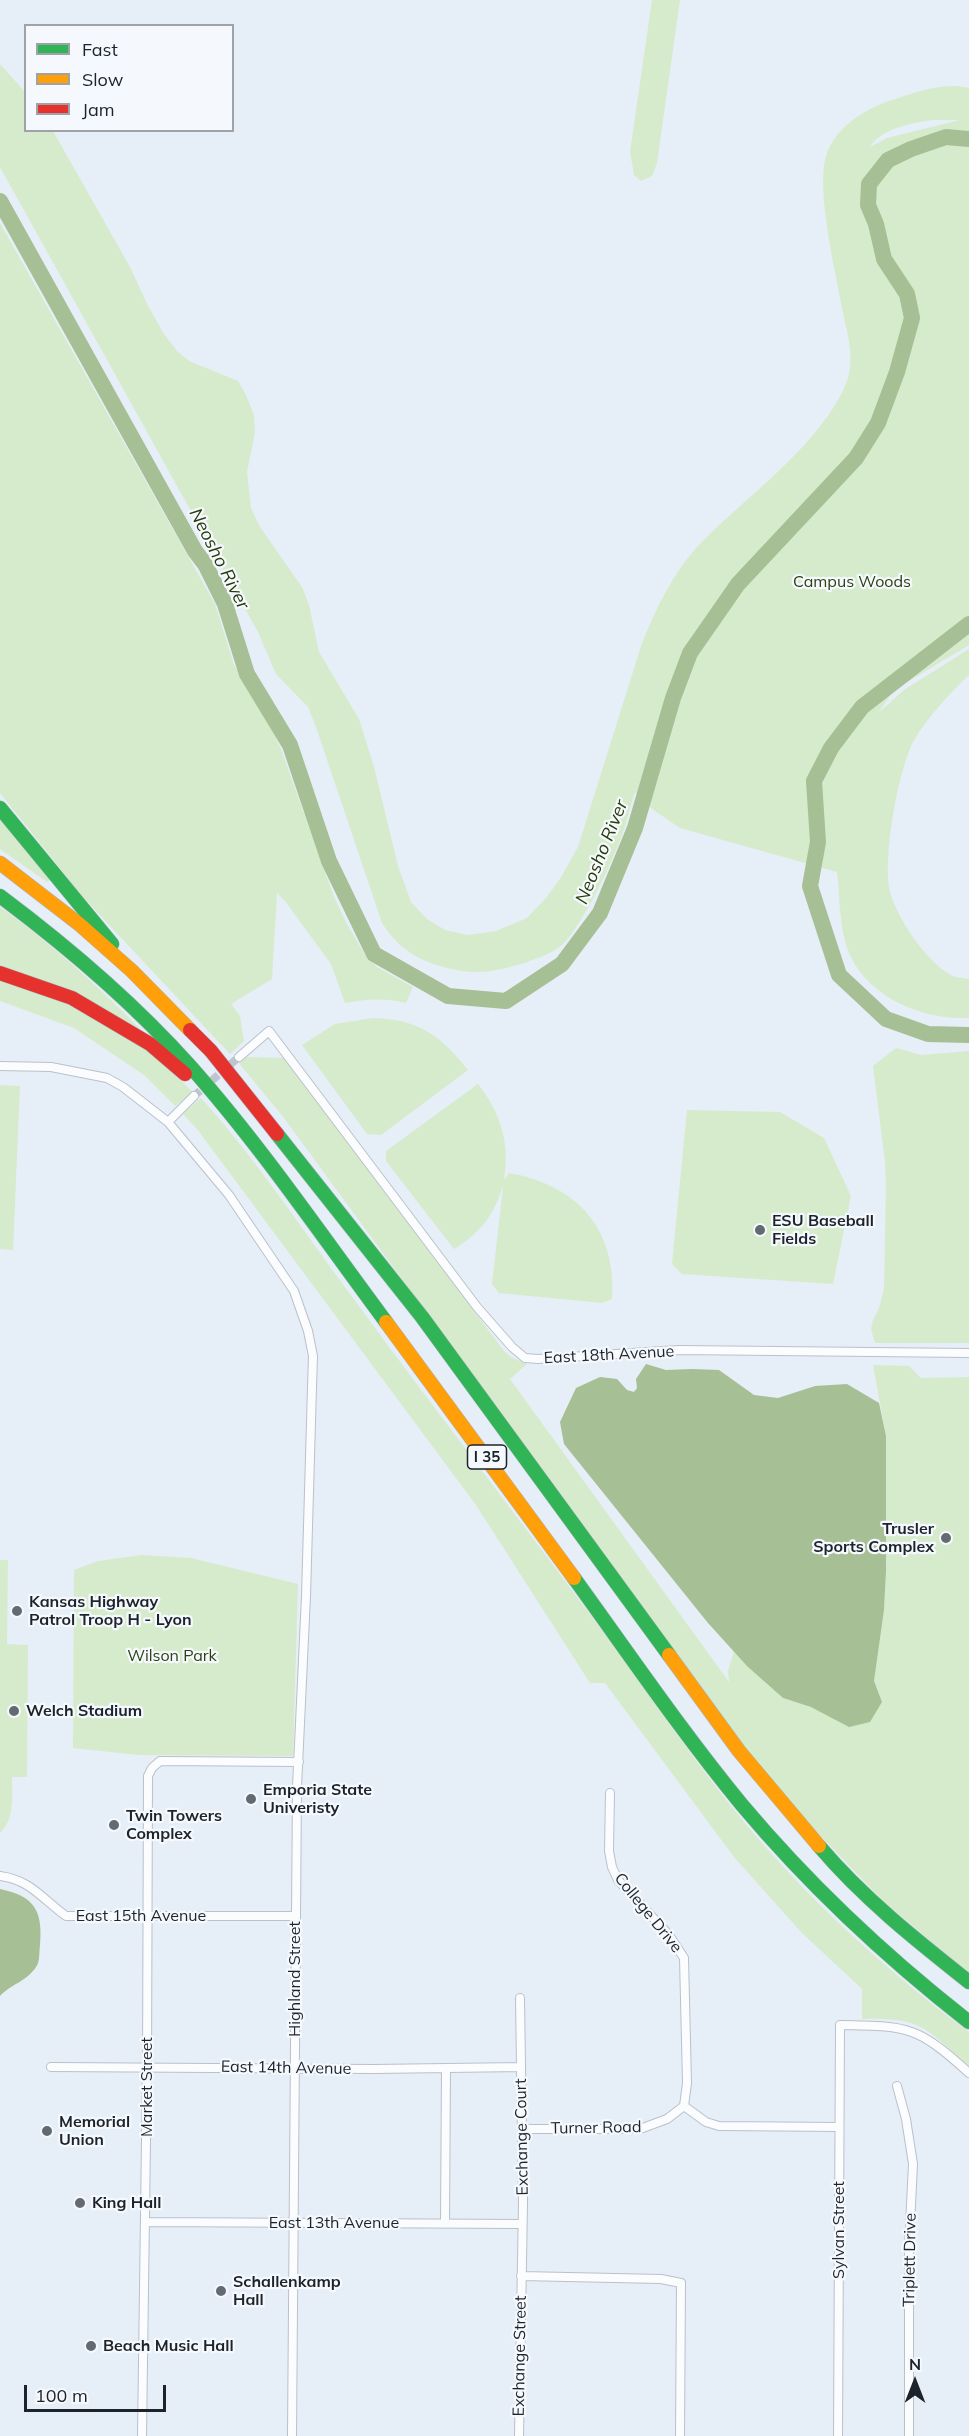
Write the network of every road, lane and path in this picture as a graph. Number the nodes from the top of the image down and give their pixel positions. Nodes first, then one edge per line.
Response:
1 (0, 808) edge
2 (0, 862) edge
3 (0, 896) edge
4 (132, 971) junction
5 (0, 973) edge
6 (239, 1057) tunnel mouth
7 (0, 1066) edge
8 (194, 1096) tunnel mouth
9 (226, 1110) junction
10 (168, 1122) junction
11 (969, 1353) edge
12 (299, 1762) junction
13 (610, 1793) dead end
14 (0, 1876) edge
15 (296, 1916) junction
16 (146, 1917) junction
17 (969, 1982) edge
18 (520, 1998) dead end
19 (969, 2022) edge
20 (51, 2067) dead end
21 (147, 2067) junction
22 (521, 2067) junction
23 (295, 2068) junction
24 (446, 2069) junction
25 (969, 2073) edge
26 (897, 2086) dead end
27 (684, 2106) junction
28 (839, 2127) junction
29 (522, 2129) junction
30 (146, 2222) junction
31 (294, 2223) junction
32 (445, 2224) junction
33 (522, 2224) junction
34 (521, 2276) junction
35 (142, 2436) edge
36 (292, 2436) edge
37 (519, 2436) edge
38 (680, 2436) edge
39 (838, 2436) edge
40 (909, 2436) edge

1 - 4 highway
2 - 4 highway, I 35
3 - 9 highway, I 35
4 - 17 highway, I 35
5 - 9 highway
6 - 11 street, East 18th Avenue
7 - 10 street, Highland Street
8 - 10 street
9 - 19 highway, I 35
10 - 12 street, Highland Street
12 - 15 street, Highland Street
12 - 16 street, Market Street
13 - 27 street, College Drive
14 - 16 street, East 15th Avenue
15 - 16 street, East 15th Avenue
15 - 23 street, Highland Street
16 - 21 street, Market Street
18 - 22 street, Exchange Court
20 - 21 street, East 14th Avenue
21 - 23 street, East 14th Avenue
21 - 30 street, Market Street
22 - 24 street, East 14th Avenue
22 - 29 street, Exchange Court
23 - 24 street, East 14th Avenue
23 - 31 street, Highland Street
24 - 32 street
25 - 28 street, Sylvan Street
26 - 40 street, Triplett Drive
27 - 28 street
27 - 29 street, Turner Road
28 - 39 street, Sylvan Street
29 - 33 street, Exchange Court
30 - 31 street, East 13th Avenue
30 - 35 street, Market Street
31 - 32 street, East 13th Avenue
31 - 36 street, Highland Street
32 - 33 street, East 13th Avenue
33 - 34 street, Exchange Court
34 - 37 street, Exchange Street
34 - 38 street

